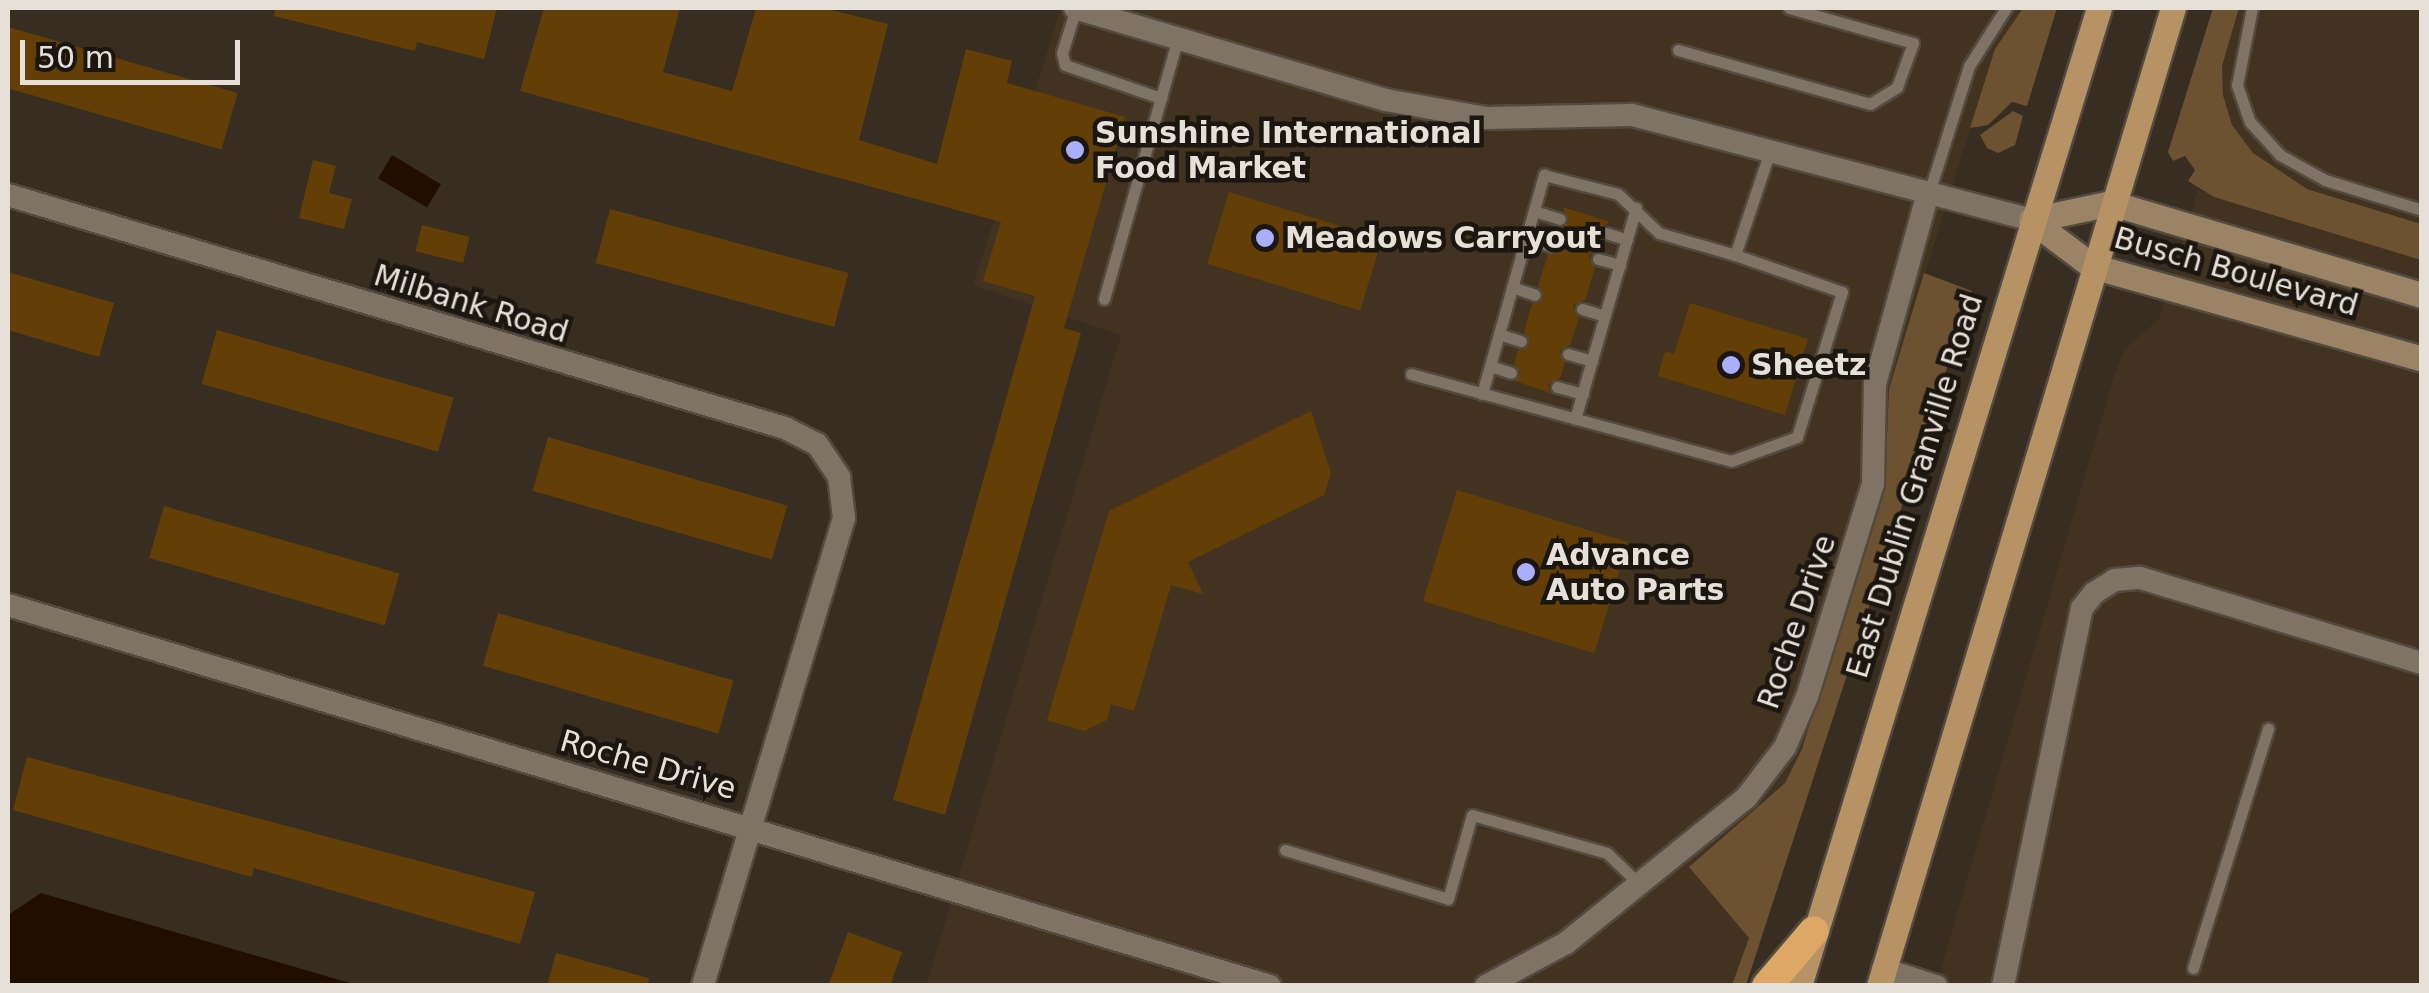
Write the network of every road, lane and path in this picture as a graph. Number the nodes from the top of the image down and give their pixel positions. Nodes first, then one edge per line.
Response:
1 (1075, 8) edge
2 (1789, 8) edge
3 (2006, 8) edge
4 (2099, 8) edge
5 (2173, 8) edge
6 (2252, 8) edge
7 (1178, 38) junction
8 (1678, 50) dead end
9 (1161, 98) junction
10 (1770, 152) junction
11 (8, 195) edge
12 (1927, 198) junction
13 (2111, 203) junction
14 (1636, 208) junction
15 (2422, 210) edge
16 (1534, 211) junction
17 (1560, 218) dead end
18 (2031, 220) junction
19 (1606, 233) dead end
20 (1526, 238) junction
21 (1627, 240) junction
22 (1551, 246) dead end
23 (1735, 255) junction
24 (1598, 259) dead end
25 (1620, 265) junction
26 (2092, 266) junction
27 (1512, 288) junction
28 (1535, 295) dead end
29 (2422, 295) edge
30 (1104, 299) dead end
31 (1582, 309) dead end
32 (1605, 316) junction
33 (1498, 334) junction
34 (1521, 341) dead end
35 (1568, 354) dead end
36 (2422, 358) edge
37 (1592, 361) junction
38 (1490, 366) junction
39 (1511, 372) dead end
40 (1411, 374) dead end
41 (1557, 387) dead end
42 (1482, 394) junction
43 (1583, 394) junction
44 (1575, 419) junction
45 (8, 605) edge
46 (2422, 663) edge
47 (2268, 728) dead end
48 (750, 827) junction
49 (1284, 850) dead end
50 (1639, 884) junction
51 (1814, 931) junction
52 (2193, 968) dead end
53 (1881, 977) edge
54 (703, 986) edge
55 (1270, 986) edge
56 (1486, 986) edge
57 (1767, 986) edge
58 (1798, 986) edge
59 (1936, 986) edge
60 (2003, 986) edge

1 - 7 street
1 - 9 lane
2 - 8 lane
3 - 12 lane
4 - 18 main road, East Dublin Granville Road
5 - 13 main road
6 - 15 lane
7 - 9 lane
7 - 10 street
9 - 30 lane
10 - 12 street
10 - 23 lane
11 - 48 street, Milbank Road
12 - 18 street
12 - 50 street, Roche Drive
13 - 18 main road, Busch Boulevard
13 - 26 main road
13 - 29 main road, Busch Boulevard
14 - 16 lane
14 - 21 lane
14 - 23 lane
16 - 17 lane
16 - 20 lane
18 - 26 main road, Busch Boulevard
18 - 51 main road, East Dublin Granville Road
19 - 21 lane
20 - 22 lane
20 - 27 lane
21 - 25 lane
23 - 44 lane
24 - 25 lane
25 - 32 lane
26 - 36 main road, Busch Boulevard
26 - 53 main road
27 - 28 lane
27 - 33 lane
31 - 32 lane
32 - 37 lane
33 - 34 lane
33 - 38 lane
35 - 37 lane
37 - 43 lane
38 - 39 lane
38 - 42 lane
40 - 42 lane
41 - 43 lane
42 - 44 lane
43 - 44 lane
45 - 48 street, Roche Drive
46 - 60 street
47 - 52 lane
48 - 54 street, Milbank Road
48 - 55 street, Roche Drive
49 - 50 lane
50 - 56 street, Roche Drive
51 - 57 highway
51 - 58 main road, East Dublin Granville Road
53 - 59 street

